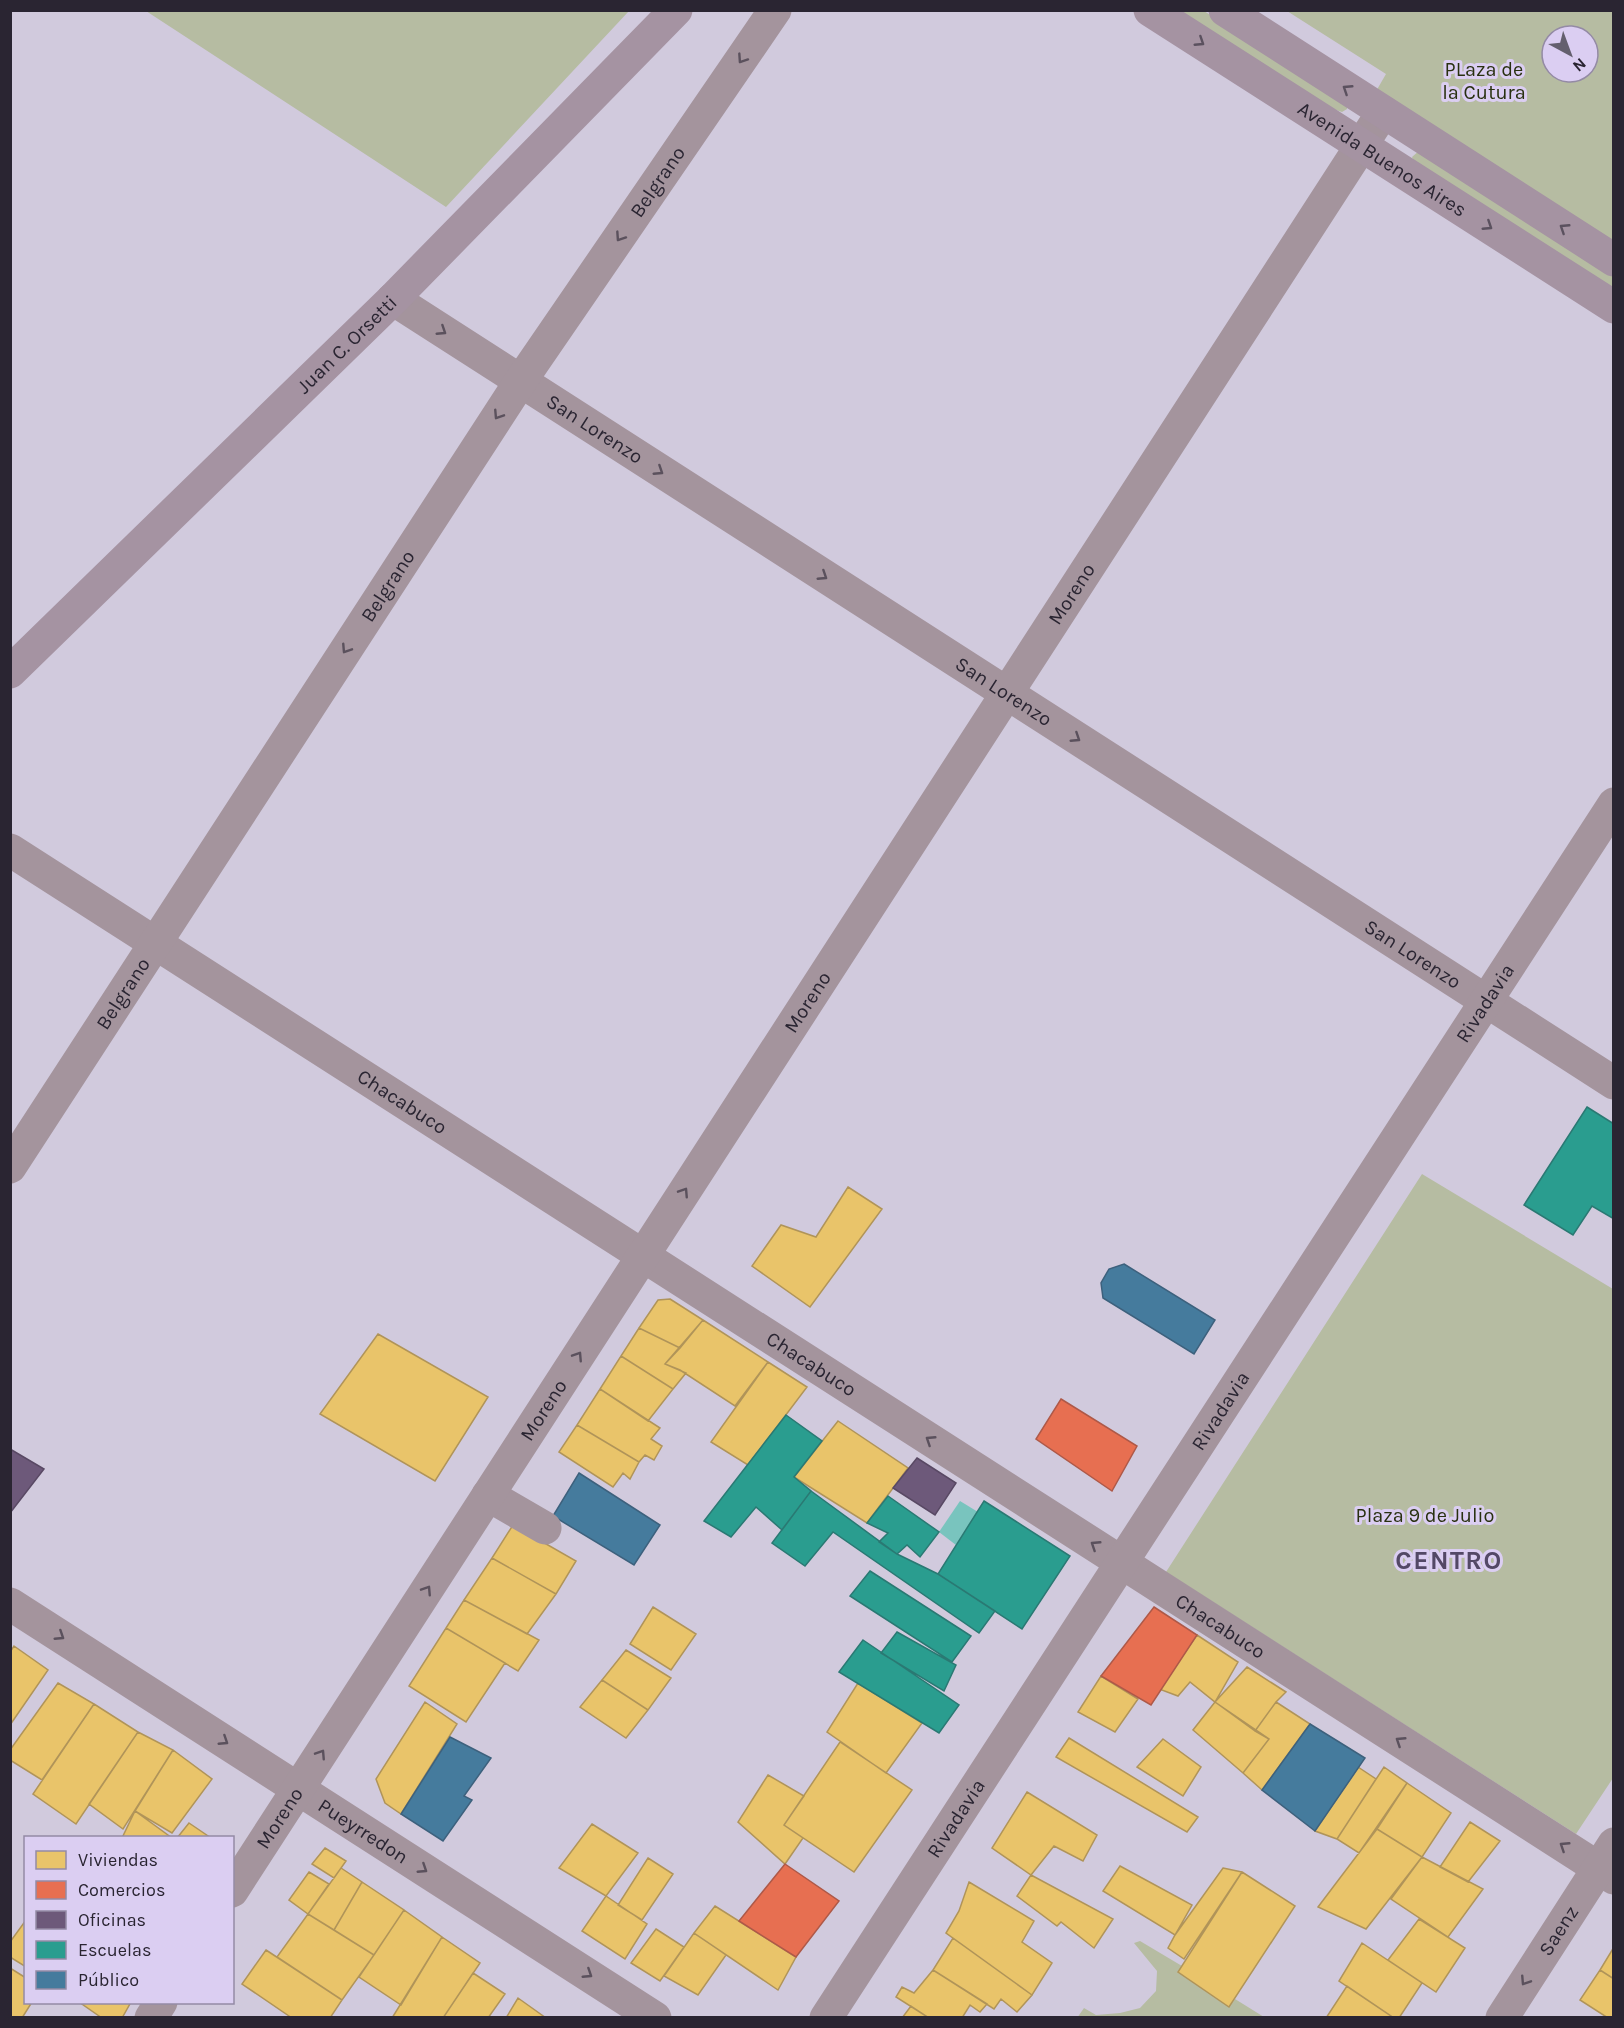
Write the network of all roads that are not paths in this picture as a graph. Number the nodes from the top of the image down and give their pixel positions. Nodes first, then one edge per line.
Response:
1 (676, 10) edge
2 (775, 10) edge
3 (1150, 10) edge
4 (1225, 10) edge
5 (1383, 112) junction
6 (1361, 145) junction
7 (1614, 260) edge
8 (393, 300) junction
9 (1614, 307) edge
10 (520, 382) junction
11 (10, 672) edge
12 (1006, 693) junction
13 (1614, 804) edge
14 (10, 850) edge
15 (156, 943) junction
16 (1485, 1001) junction
17 (1614, 1083) edge
18 (10, 1167) edge
19 (643, 1256) junction
20 (488, 1495) junction
21 (546, 1528) dead end
22 (1121, 1562) junction
23 (10, 1604) edge
24 (299, 1789) junction
25 (1608, 1863) edge
26 (234, 1889) edge
27 (160, 2004) edge
28 (151, 2018) edge
29 (655, 2018) edge
30 (825, 2018) edge
31 (1502, 2018) edge

1 - 8 main road, Juan C. Orsetti
2 -> 10 street, Belgrano
3 -> 6 main road, Avenida Buenos Aires
5 -> 4 main road, Avenida Buenos Aires
5 - 6 street, Moreno
7 -> 5 main road, Avenida Buenos Aires
6 -> 9 main road, Avenida Buenos Aires
6 - 12 street, Moreno
8 -> 10 street, San Lorenzo
8 - 11 main road, Juan C. Orsetti
10 -> 12 street, San Lorenzo
10 -> 15 street, Belgrano
12 -> 16 street, San Lorenzo
19 -> 12 street, Moreno
13 - 16 street, Rivadavia
14 - 15 street, Chacabuco
15 - 18 street, Belgrano
15 - 19 street, Chacabuco
16 - 17 street, San Lorenzo
16 - 22 street, Rivadavia
20 -> 19 street, Moreno
22 -> 19 street, Chacabuco
20 - 21 street
24 -> 20 street, Moreno
25 -> 22 street, Chacabuco
22 - 30 street, Rivadavia
23 -> 24 street, Pueyrredon
24 - 26 street, Moreno
24 -> 29 street, Pueyrredon
25 -> 31 street, Saenz
27 - 28 street

